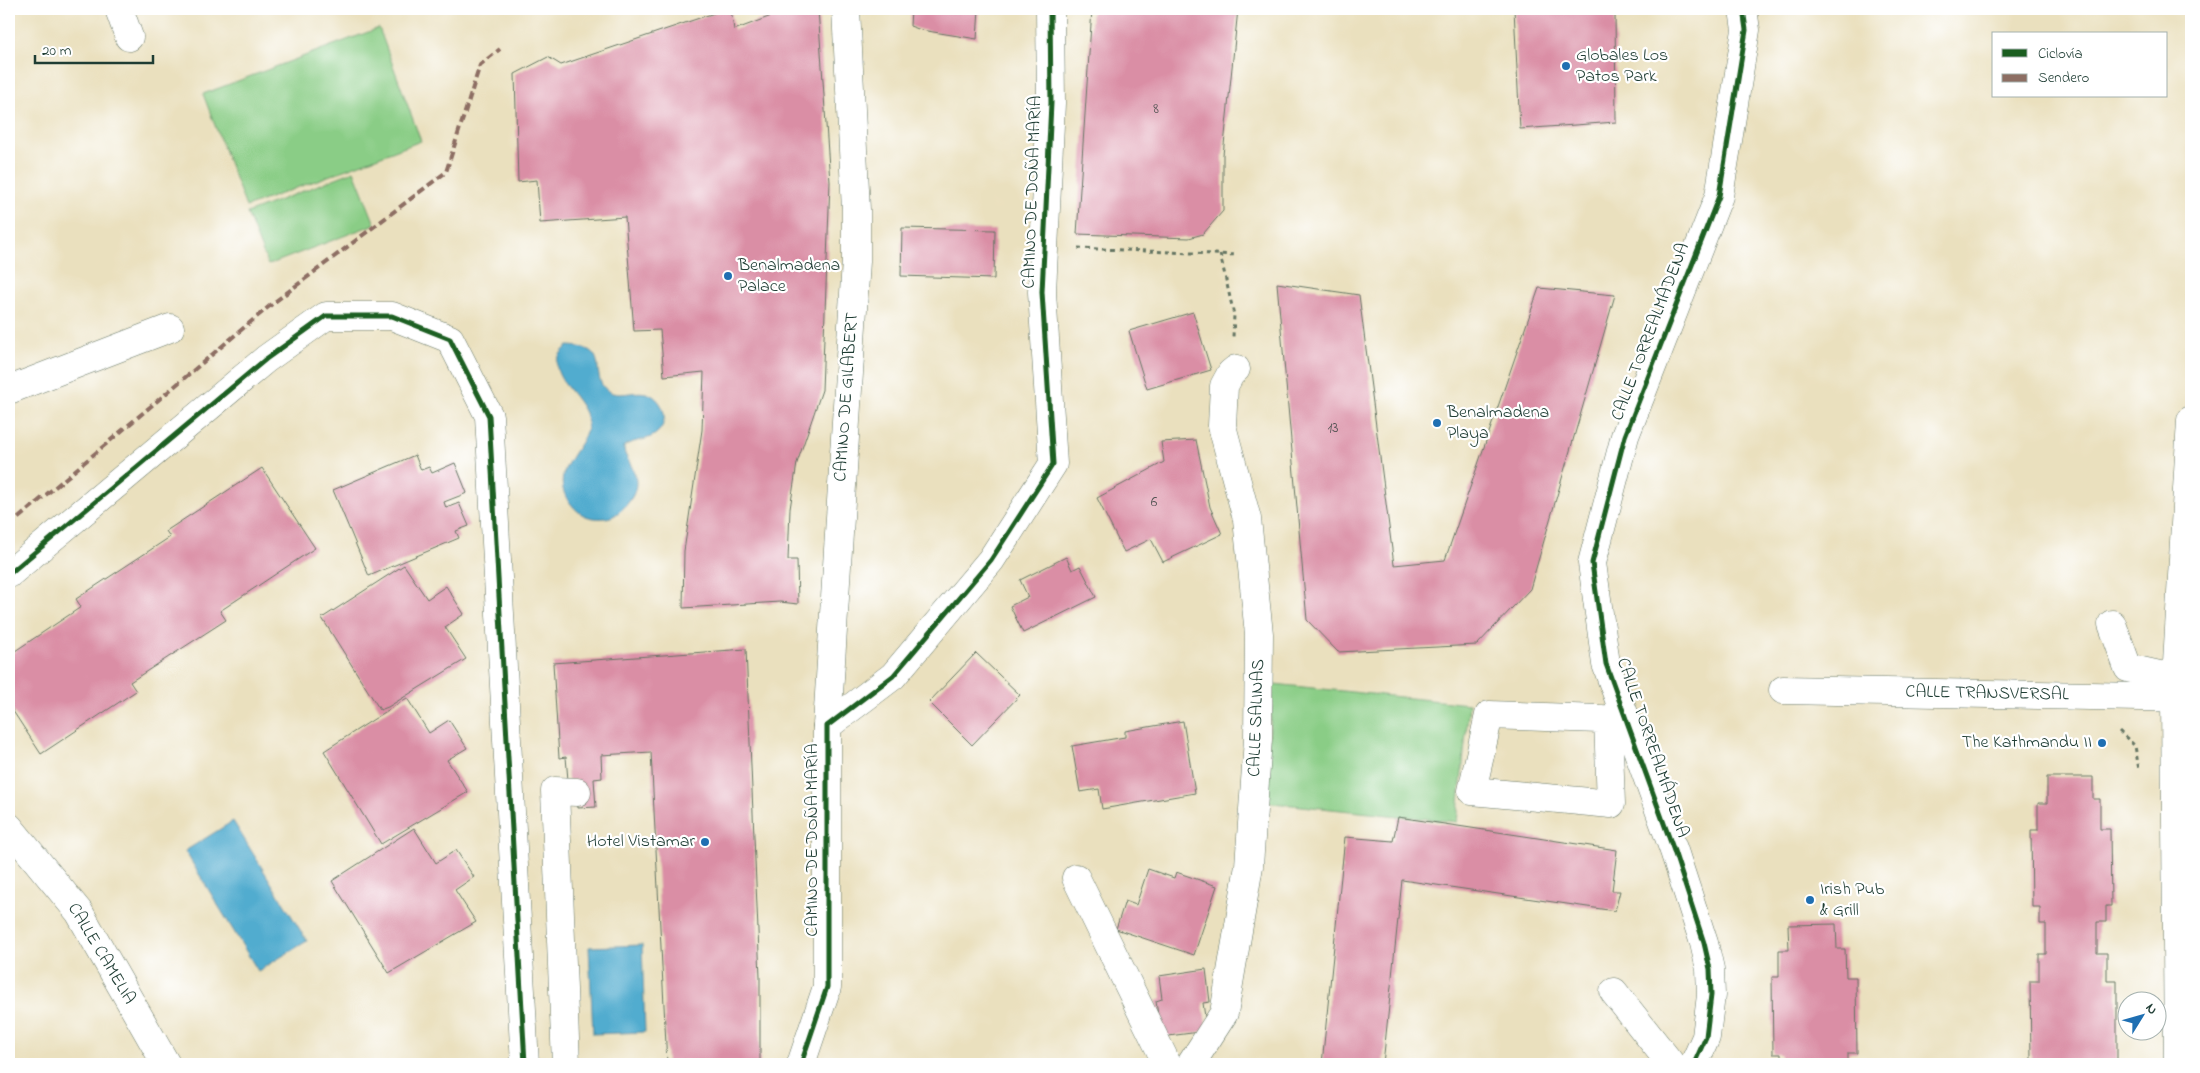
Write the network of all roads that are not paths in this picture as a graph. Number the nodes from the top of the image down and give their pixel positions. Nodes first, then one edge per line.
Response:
1 (119, 9) edge
2 (846, 9) edge
3 (1050, 9) edge
4 (1743, 9) edge
5 (129, 37) dead end
6 (170, 328) dead end
7 (1234, 371) road end
8 (9, 390) edge
9 (2191, 420) edge
10 (9, 574) edge
11 (2112, 624) dead end
12 (1783, 690) dead end
13 (2181, 691) edge
14 (1617, 719) junction
15 (827, 726) junction
16 (577, 792) dead end
17 (9, 827) edge
18 (1076, 878) dead end
19 (1614, 992) dead end
20 (166, 1064) edge
21 (525, 1064) edge
22 (566, 1064) edge
23 (801, 1064) edge
24 (1167, 1064) edge
25 (1191, 1064) edge
26 (1671, 1064) edge
27 (1694, 1064) edge
28 (2178, 1064) edge

1 - 5 street
2 - 15 street, CAMINO DE GILABERT
3 - 15 street, CAMINO DE DOÑA MARÍA
4 - 14 street, CALLE TORREALMÁDENA
6 - 8 street
7 - 25 street, CALLE SALINAS
9 - 13 street
10 - 21 street
11 - 13 street
12 - 13 street, CALLE TRANSVERSAL
13 - 28 street
14 - 14 street
14 - 27 street, CALLE TORREALMÁDENA
15 - 23 street, CAMINO DE DOÑA MARÍA
16 - 22 street
17 - 20 street, CALLE CAMELIA
18 - 24 street
19 - 26 street

